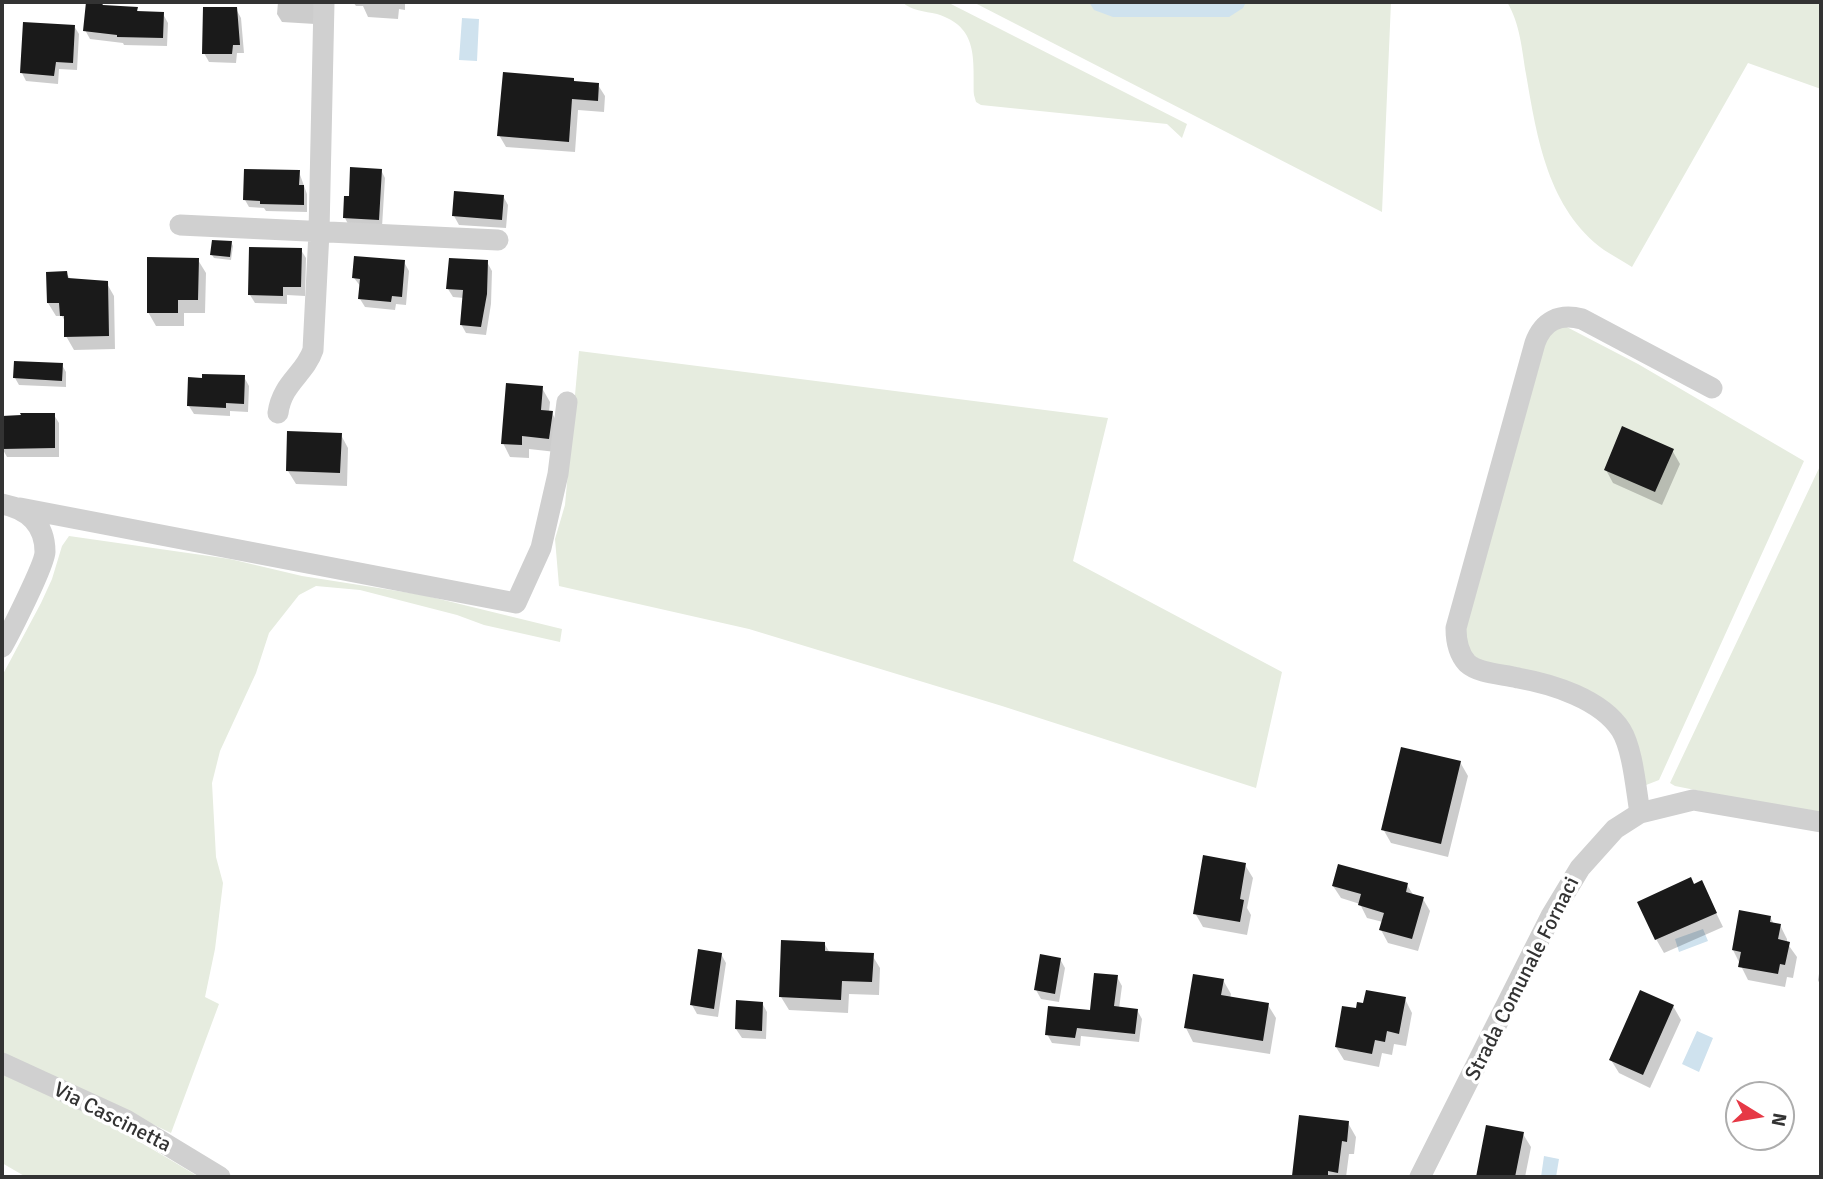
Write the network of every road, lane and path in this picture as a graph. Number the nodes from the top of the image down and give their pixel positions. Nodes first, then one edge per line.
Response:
1 (324, 2) edge
2 (180, 225) dead end
3 (318, 232) junction
4 (498, 240) dead end
5 (1712, 388) dead end
6 (567, 402) dead end
7 (278, 413) dead end
8 (11, 506) edge
9 (2, 647) edge
10 (1640, 813) junction
11 (1821, 822) edge
12 (2, 1063) edge
13 (220, 1177) edge
14 (1420, 1177) edge

1 - 3 street
2 - 3 street
3 - 4 street
3 - 7 street
5 - 10 street
6 - 8 street
8 - 9 street
10 - 11 street, Strada Comunale Fornaci
10 - 14 street, Strada Comunale Fornaci
12 - 13 street, Via Cascinetta

